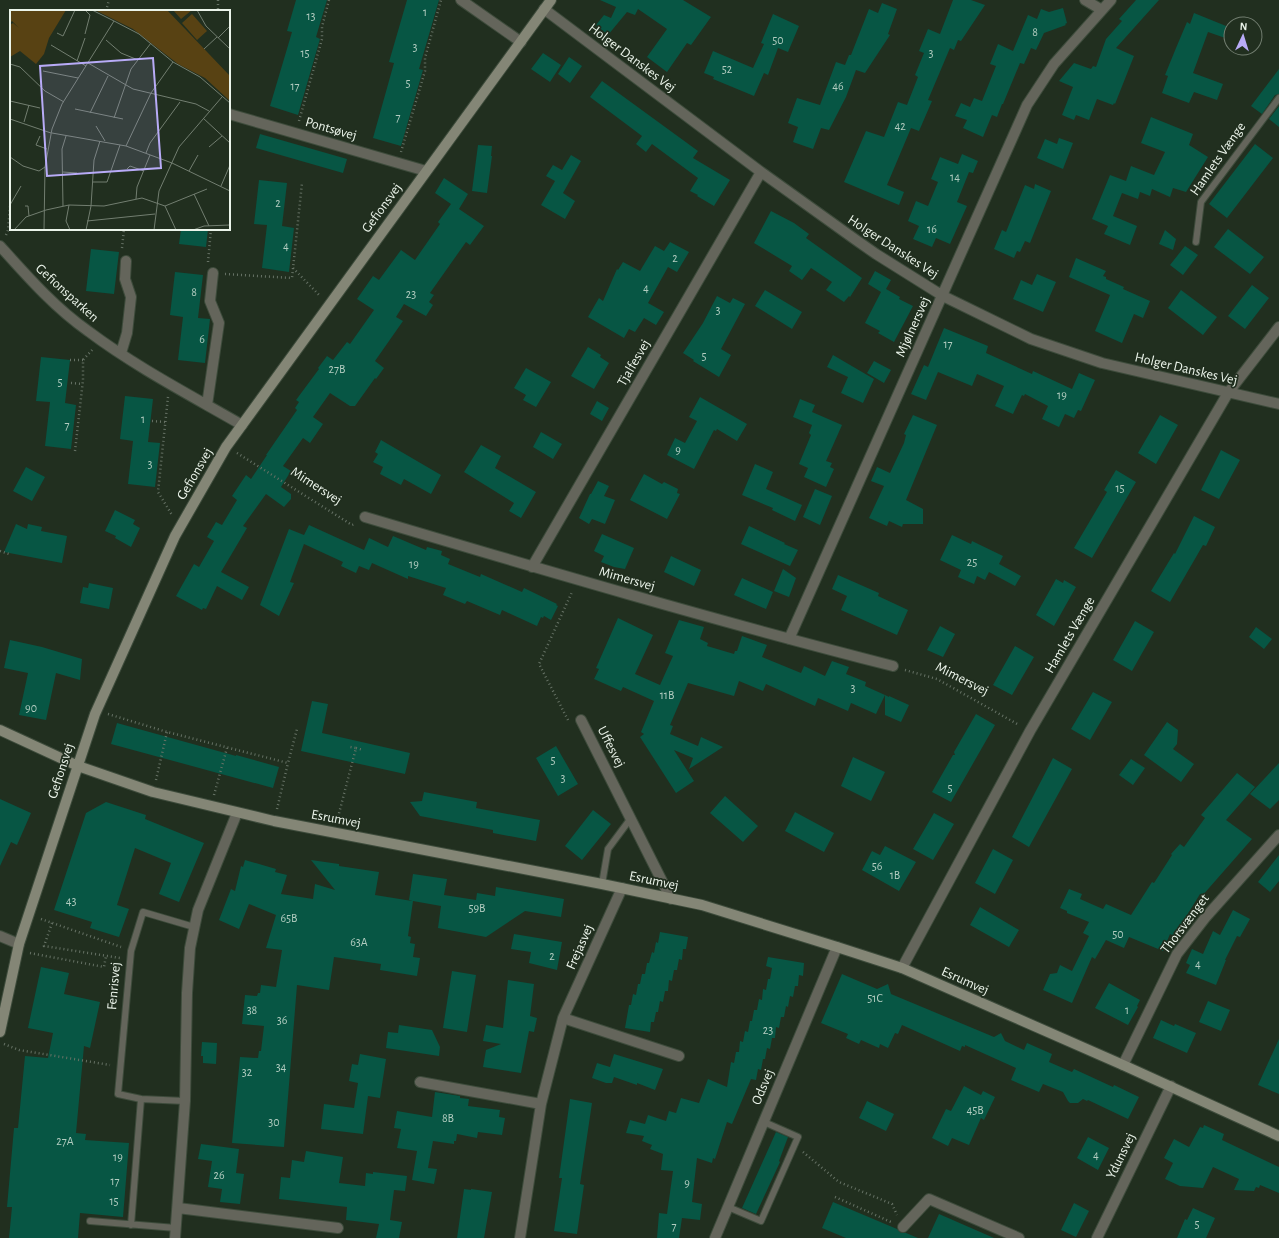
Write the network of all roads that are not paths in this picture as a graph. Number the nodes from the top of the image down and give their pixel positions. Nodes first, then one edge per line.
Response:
1 (461, 0) edge
2 (551, 0) edge
3 (1085, 0) edge
4 (1111, 0) edge
5 (544, 10) junction
6 (1102, 10) junction
7 (521, 42) junction
8 (1279, 98) edge
9 (230, 114) edge
10 (426, 171) junction
11 (761, 172) junction
12 (1196, 242) dead end
13 (0, 246) edge
14 (126, 261) road end
15 (213, 273) road end
16 (943, 296) junction
17 (1279, 327) edge
18 (122, 353) junction
19 (1228, 393) junction
20 (1279, 404) edge
21 (207, 405) junction
22 (242, 425) junction
23 (365, 517) road end
24 (532, 567) junction
25 (789, 639) junction
26 (893, 666) road end
27 (581, 720) road end
28 (0, 730) edge
29 (78, 766) junction
30 (237, 813) junction
31 (631, 818) junction
32 (1279, 835) edge
33 (602, 884) junction
34 (622, 888) junction
35 (671, 899) junction
36 (194, 927) junction
37 (0, 936) edge
38 (19, 947) junction
39 (837, 947) junction
40 (902, 968) junction
41 (563, 1018) junction
42 (0, 1032) edge
43 (679, 1056) dead end
44 (1122, 1065) junction
45 (420, 1082) dead end
46 (1171, 1086) junction
47 (141, 1099) junction
48 (185, 1101) junction
49 (541, 1104) junction
50 (764, 1122) junction
51 (1279, 1136) edge
52 (728, 1207) junction
53 (178, 1208) junction
54 (90, 1221) dead end
55 (131, 1225) junction
56 (903, 1227) road end
57 (338, 1228) dead end
58 (176, 1233) edge
59 (520, 1238) edge
60 (715, 1238) edge
61 (1019, 1238) edge
62 (1097, 1238) edge

1 - 7 street
2 - 5 main road, Gefionsvej
3 - 6 street
4 - 6 street, Mjølnersvej
5 - 7 main road, Gefionsvej
5 - 11 street, Holger Danskes Vej
6 - 16 street, Mjølnersvej
7 - 10 main road, Gefionsvej
8 - 12 lane, Hamlets Vænge
9 - 10 street, Pontsøvej
10 - 22 main road, Gefionsvej
11 - 16 street, Holger Danskes Vej
11 - 24 street, Tjalfesvej
13 - 18 street, Gefionsparken
14 - 18 street
15 - 21 street
16 - 19 street, Holger Danskes Vej
16 - 25 street, Mjølnersvej
17 - 19 street, Hamlets Vænge
18 - 21 street, Gefionsparken
19 - 20 street, Holger Danskes Vej
19 - 40 street, Hamlets Vænge
21 - 22 street, Gefionsparken
22 - 29 main road, Gefionsvej
23 - 24 street, Mimersvej
24 - 25 street, Mimersvej
25 - 26 street, Mimersvej
27 - 31 street, Uffesvej
28 - 29 main road, Esrumvej
29 - 30 main road, Esrumvej
29 - 38 main road, Gefionsvej
30 - 33 main road, Esrumvej
30 - 36 street
31 - 33 lane
31 - 35 street, Uffesvej
32 - 44 street, Thorsvænget
33 - 34 main road, Esrumvej
34 - 35 main road, Esrumvej
34 - 41 street, Frejasvej
35 - 39 main road, Esrumvej
36 - 47 lane, Fenrisvej
36 - 48 street
37 - 38 street
38 - 42 main road, Gefionsvej
39 - 40 main road, Esrumvej
39 - 50 street, Odsvej
40 - 44 main road, Esrumvej
41 - 43 street
41 - 49 street, Frejasvej
44 - 46 main road, Esrumvej
45 - 49 street
46 - 51 main road, Esrumvej
46 - 62 street, Ydunsvej
47 - 48 lane, Fenrisvej
47 - 55 lane
48 - 53 street
49 - 59 street, Frejasvej
50 - 52 street, Odsvej
50 - 52 lane
52 - 60 street, Odsvej
53 - 57 street
53 - 58 street
54 - 55 lane
55 - 58 lane
56 - 61 street

